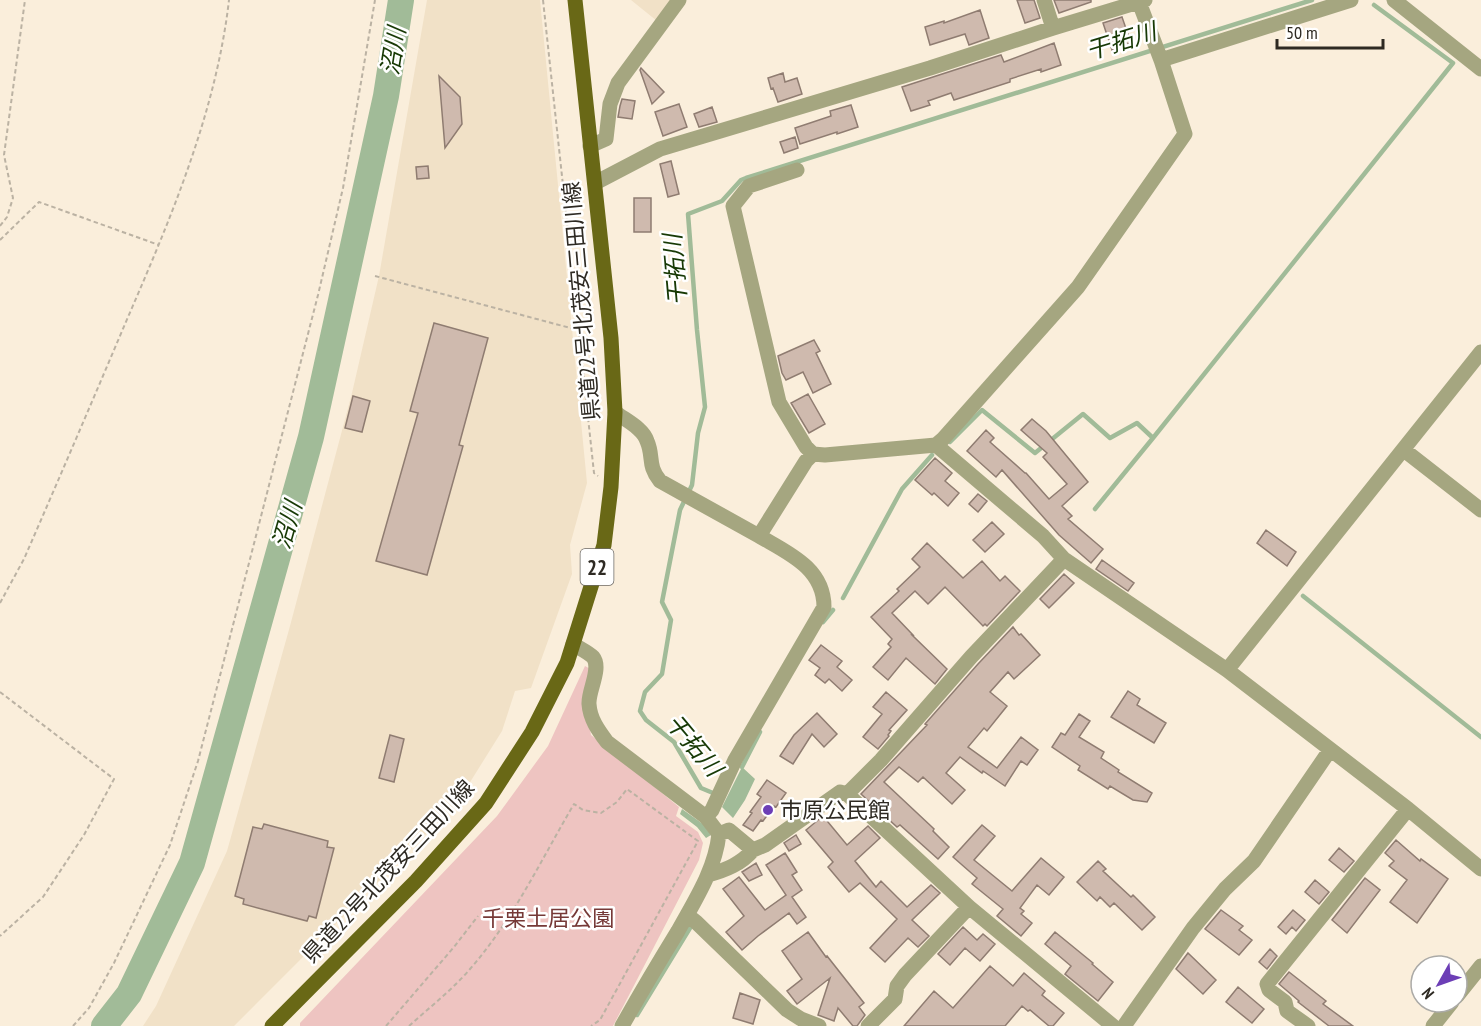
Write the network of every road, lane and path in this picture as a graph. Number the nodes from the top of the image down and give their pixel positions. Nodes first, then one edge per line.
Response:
1 (25, 0) edge
2 (229, 0) edge
3 (375, 0) edge
4 (543, 0) edge
5 (575, 0) edge
6 (679, 0) edge
7 (1044, 0) edge
8 (1351, 0) edge
9 (1394, 0) edge
10 (1142, 1) edge
11 (1053, 28) junction
12 (1158, 52) junction
13 (1481, 69) edge
14 (590, 146) junction
15 (797, 170) dead end
16 (595, 183) junction
17 (0, 226) edge
18 (0, 240) edge
19 (159, 245) junction
20 (375, 276) dead end
21 (578, 330) junction
22 (1481, 352) edge
23 (615, 412) junction
24 (936, 445) junction
25 (1404, 450) junction
26 (813, 454) junction
27 (611, 488) junction
28 (1481, 510) edge
29 (759, 536) junction
30 (1064, 559) junction
31 (0, 603) edge
32 (573, 644) junction
33 (1227, 670) junction
34 (0, 692) edge
35 (1330, 750) junction
36 (847, 794) junction
37 (1408, 810) junction
38 (706, 817) junction
39 (719, 834) junction
40 (753, 850) junction
41 (1481, 869) edge
42 (708, 875) junction
43 (969, 907) junction
44 (478, 915) dead end
45 (687, 915) junction
46 (0, 936) edge
47 (1481, 966) edge
48 (1469, 981) edge
49 (1442, 1014) edge
50 (73, 1026) edge
51 (272, 1026) edge
52 (386, 1026) edge
53 (410, 1026) edge
54 (591, 1026) edge
55 (622, 1026) edge
56 (819, 1026) edge
57 (868, 1026) edge
58 (1113, 1026) edge
59 (1124, 1026) edge
60 (1308, 1026) edge
61 (1433, 1026) edge

1 - 17 path
2 - 19 path
3 - 50 path
4 - 21 path
5 - 14 main road, 県道22号北茂安三田川線 / 22
6 - 14 street
7 - 11 street
8 - 12 street
9 - 13 street
10 - 11 street
10 - 12 street
11 - 16 street
12 - 24 street
14 - 16 main road, 県道22号北茂安三田川線 / 22
15 - 26 street
16 - 23 main road, 県道22号北茂安三田川線 / 22
18 - 19 path
19 - 31 path
20 - 21 path
21 - 27 path
22 - 25 street
23 - 27 main road, 県道22号北茂安三田川線 / 22
23 - 29 street
24 - 26 street
24 - 30 street
25 - 28 street
25 - 33 street
26 - 29 street
27 - 32 main road, 県道22号北茂安三田川線 / 22
29 - 38 street
30 - 33 street
30 - 36 street
32 - 38 street
32 - 51 main road, 県道22号北茂安三田川線 / 22
33 - 35 street
34 - 46 path
35 - 37 street
35 - 59 street
36 - 40 street
36 - 43 street
37 - 41 street
37 - 60 street
38 - 39 street
39 - 40 street
39 - 42 street
40 - 42 street
42 - 45 street
43 - 57 street
43 - 58 street
44 - 52 path
45 - 55 street
45 - 56 street
47 - 48 street
49 - 61 street
53 - 54 path

